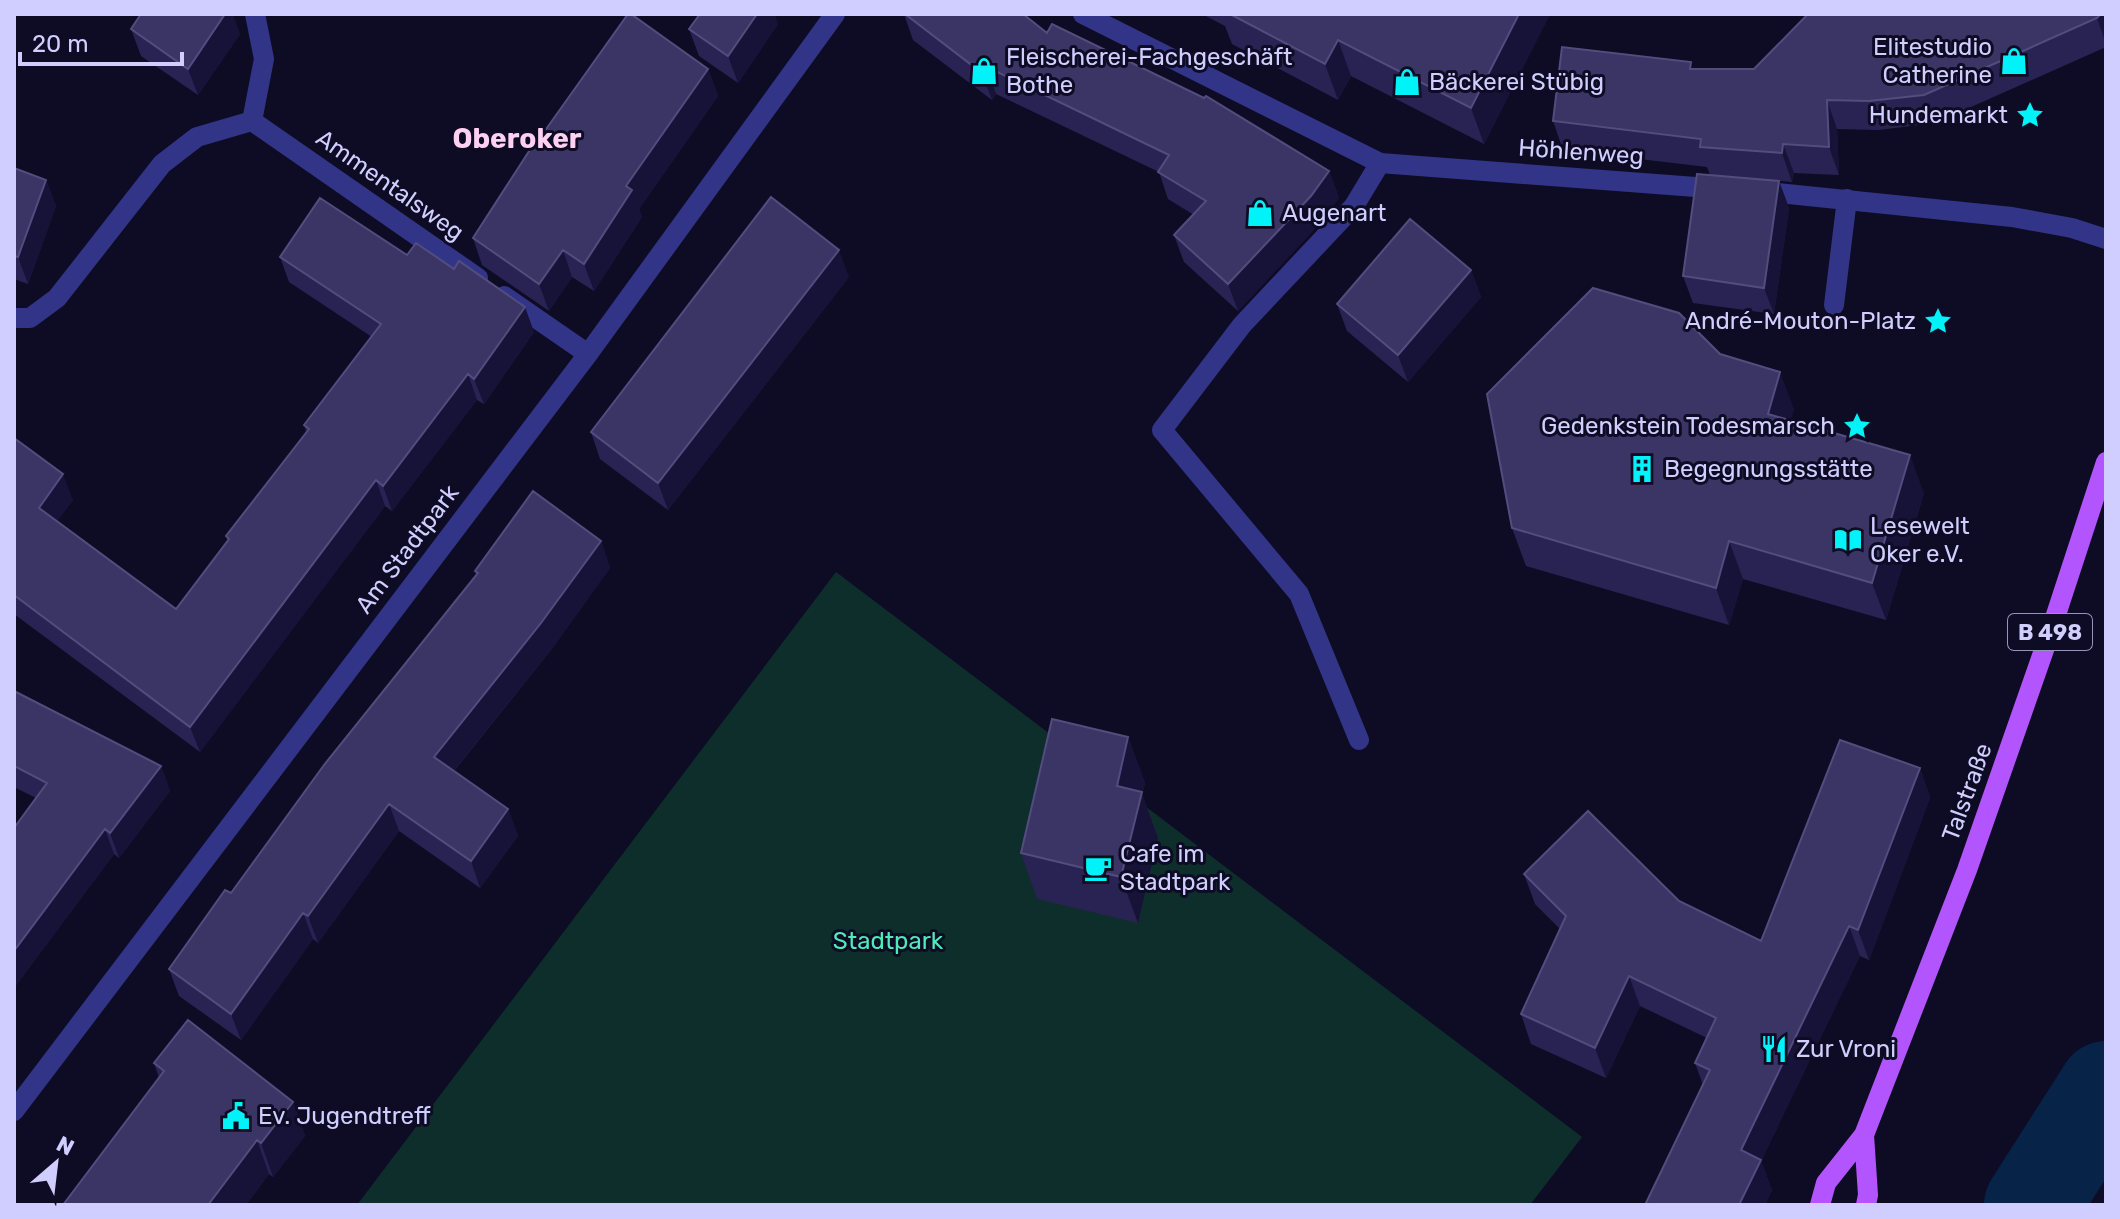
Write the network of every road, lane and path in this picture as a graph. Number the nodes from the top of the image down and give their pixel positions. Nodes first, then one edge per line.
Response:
1 (255, 14) edge
2 (835, 14) edge
3 (1083, 14) edge
4 (252, 121) junction
5 (1380, 163) junction
6 (1847, 199) junction
7 (2106, 239) edge
8 (1834, 305) dead end
9 (14, 318) edge
10 (588, 354) junction
11 (2106, 462) edge
12 (1359, 740) dead end
13 (14, 1111) edge
14 (1864, 1135) junction
15 (1820, 1205) edge
16 (1866, 1205) edge

1 - 4 street
2 - 10 street, Am Stadtpark
3 - 5 street, Höhlenweg
4 - 9 street
4 - 10 street, Ammentalsweg
5 - 6 street, Höhlenweg
5 - 12 street
6 - 7 street, Höhlenweg
6 - 8 street
10 - 13 street, Am Stadtpark
11 - 14 main road, Talstraße / B 498
14 - 15 main road, Talstraße / B 498
14 - 16 main road, Talstraße / B 498

